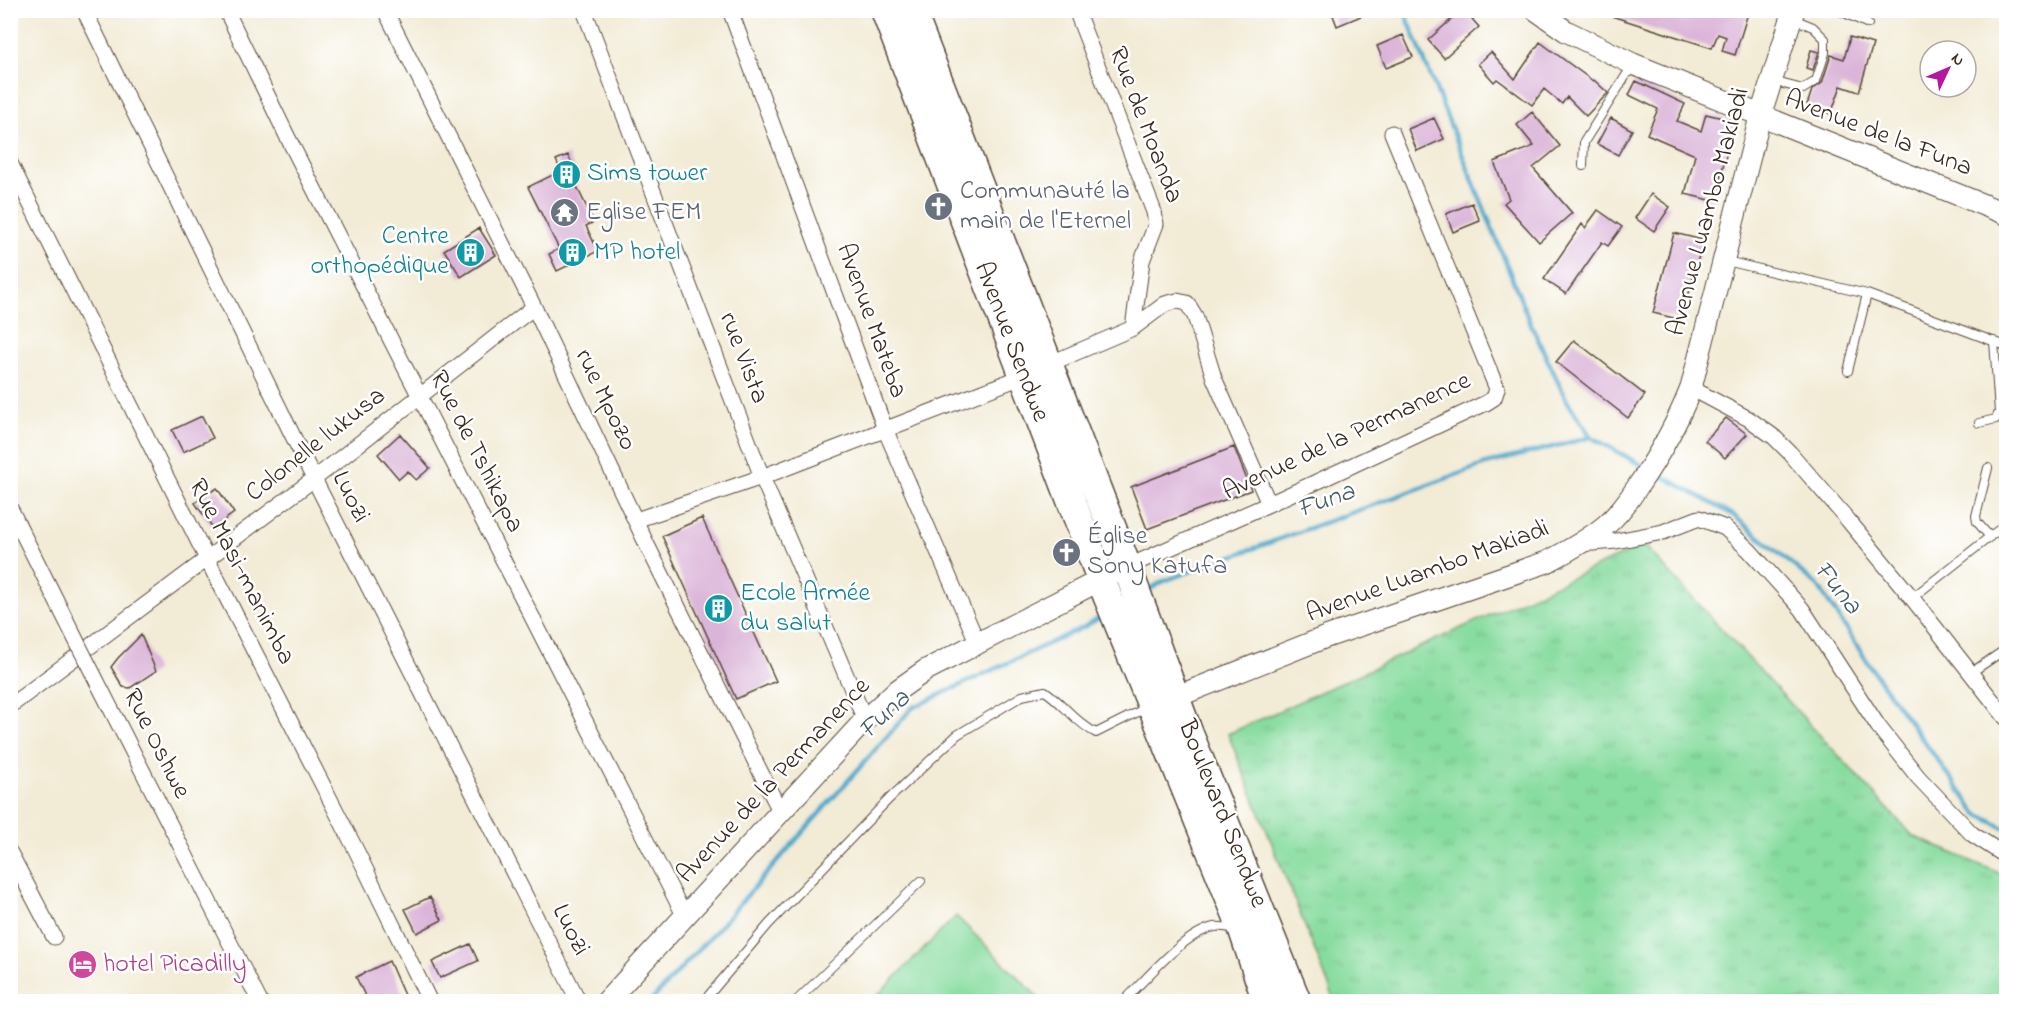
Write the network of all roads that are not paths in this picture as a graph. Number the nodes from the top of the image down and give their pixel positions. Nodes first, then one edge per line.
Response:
1 (84, 10) edge
2 (226, 10) edge
3 (385, 10) edge
4 (584, 10) edge
5 (730, 10) edge
6 (885, 10) edge
7 (911, 10) edge
8 (1076, 10) edge
9 (1536, 10) edge
10 (1838, 10) edge
11 (1793, 15) edge
12 (1868, 24) dead end
13 (1633, 64) junction
14 (1772, 81) junction
15 (1760, 117) junction
16 (1392, 133) dead end
17 (10, 164) edge
18 (1583, 166) dead end
19 (2007, 214) edge
20 (1724, 260) junction
21 (1867, 294) junction
22 (534, 307) junction
23 (1133, 328) junction
24 (1994, 341) junction
25 (2007, 346) edge
26 (1049, 364) junction
27 (1848, 371) dead end
28 (1024, 376) junction
29 (1691, 388) junction
30 (419, 395) junction
31 (1979, 423) dead end
32 (885, 429) junction
33 (1988, 468) dead end
34 (762, 477) junction
35 (314, 479) junction
36 (1269, 504) junction
37 (10, 508) edge
38 (636, 520) junction
39 (2007, 524) edge
40 (1990, 537) junction
41 (1581, 544) junction
42 (207, 559) junction
43 (1118, 582) junction
44 (1912, 598) junction
45 (1137, 632) joint
46 (978, 644) junction
47 (2007, 649) edge
48 (82, 652) junction
49 (1972, 672) junction
50 (1163, 702) junction
51 (10, 706) edge
52 (2007, 718) edge
53 (865, 720) junction
54 (780, 812) junction
55 (10, 853) edge
56 (2007, 856) edge
57 (921, 882) dead end
58 (684, 915) junction
59 (1254, 927) junction
60 (54, 937) dead end
61 (1262, 994) edge
62 (260, 1002) edge
63 (430, 1002) edge
64 (579, 1002) edge
65 (606, 1002) edge
66 (703, 1002) edge
67 (795, 1002) edge
68 (1123, 1002) edge
69 (1297, 1002) edge

1 - 35 street, Luozi
2 - 30 street, Rue de Tshikapa
3 - 22 street, rue Mpozo
4 - 34 street, rue Vista
5 - 32 street, Avenue Mateba
6 - 28 highway, Avenue Sendwe
7 - 26 highway, Avenue Sendwe
8 - 23 street, Rue de Moanda
9 - 13 main road, Avenue de la Funa
10 - 12 lane
11 - 14 main road, Avenue Luambo Makiadi
11 - 14 lane
13 - 15 main road, Avenue de la Funa
13 - 18 lane
14 - 15 main road, Avenue Luambo Makiadi
15 - 19 main road, Avenue de la Funa
15 - 20 main road, Avenue Luambo Makiadi
16 - 36 street, Avenue de la Permanence
17 - 42 street, Rue Masi-manimba
20 - 21 lane
20 - 29 main road, Avenue Luambo Makiadi
21 - 24 lane
21 - 27 lane
22 - 30 street, Colonelle lukusa
22 - 38 street, rue Mpozo
23 - 26 street
23 - 36 street
24 - 25 lane
24 - 31 lane
26 - 43 highway, Avenue Sendwe
28 - 32 street
28 - 43 highway, Avenue Sendwe
29 - 41 main road, Avenue Luambo Makiadi
29 - 44 street
30 - 35 street, Colonelle lukusa
30 - 58 street, Rue de Tshikapa
32 - 34 street
32 - 46 street, Avenue Mateba
33 - 40 lane
34 - 38 street
34 - 53 street, rue Vista
35 - 42 street, Colonelle lukusa
35 - 64 street, Luozi
36 - 43 street, Avenue de la Permanence
37 - 48 street, Rue Oshwe, bridge
38 - 54 street, rue Mpozo
39 - 40 lane
40 - 44 lane
41 - 50 main road, Avenue Luambo Makiadi
41 - 56 street
42 - 48 street, Colonelle lukusa
42 - 63 street, Rue Masi-manimba
43 - 45 highway, Avenue Sendwe
43 - 46 main road, Avenue de la Permanence
44 - 49 street
45 - 50 highway, Boulevard Sendwe
46 - 53 main road, Avenue de la Permanence
47 - 49 lane
48 - 51 street, Colonelle lukusa
48 - 62 street, Rue Oshwe, bridge
49 - 52 street
50 - 59 highway, Boulevard Sendwe
50 - 66 lane
53 - 54 main road, Avenue de la Permanence
54 - 58 main road, Avenue de la Permanence
55 - 60 street
57 - 67 lane
58 - 65 main road, Avenue de la Permanence
59 - 61 highway, Boulevard Sendwe
59 - 68 lane
59 - 69 highway, Boulevard Sendwe

